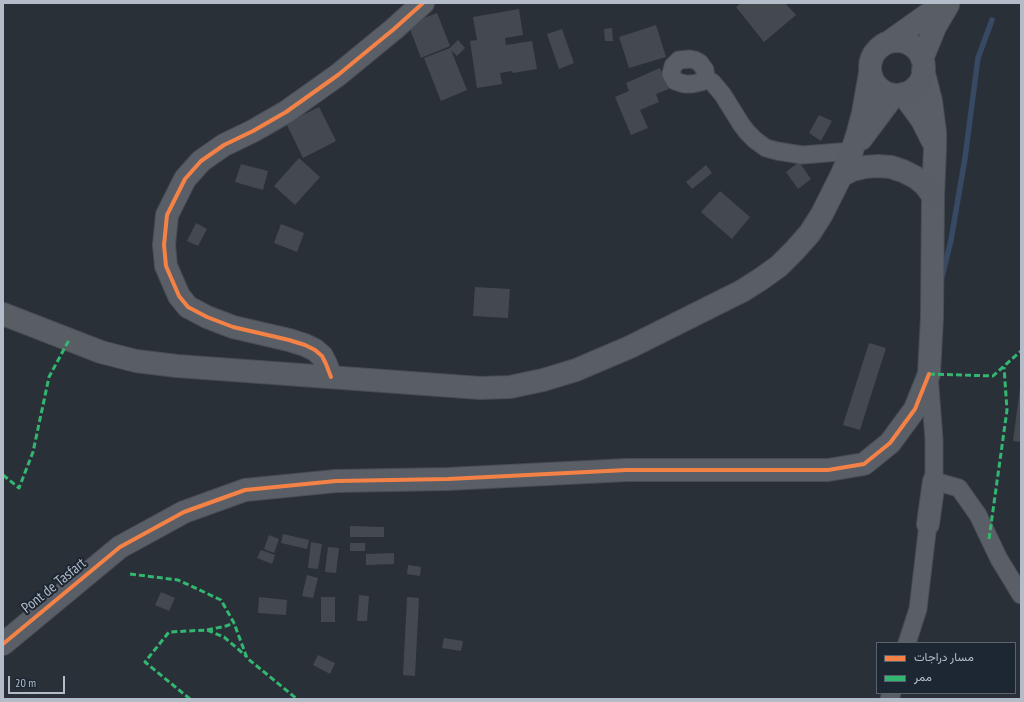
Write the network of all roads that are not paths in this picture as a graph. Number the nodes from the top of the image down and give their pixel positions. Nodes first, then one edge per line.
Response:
1 (423, 3) edge
2 (944, 3) edge
3 (949, 3) edge
4 (889, 42) junction
5 (923, 65) junction
6 (870, 73) junction
7 (706, 78) dead end
8 (898, 95) junction
9 (935, 148) junction
10 (852, 151) junction
11 (841, 176) junction
12 (933, 196) junction
13 (3, 314) edge
14 (929, 374) junction
15 (331, 377) junction
16 (934, 481) junction
17 (928, 524) joint
18 (1021, 595) edge
19 (907, 642) edge
20 (3, 644) edge

1 - 15 street
2 - 4 main road
3 - 5 main road
4 - 5 main road
4 - 6 main road
5 - 8 main road
5 - 9 street, Pont de Tasfart
6 - 8 main road
6 - 10 main road
7 - 10 street
8 - 9 street
8 - 10 main road
9 - 12 street, Pont de Tasfart
10 - 11 main road
11 - 12 main road
11 - 15 main road
12 - 14 street, Pont de Tasfart
13 - 15 main road
14 - 16 street
14 - 20 street, Pont de Tasfart
16 - 17 street
16 - 18 street
17 - 19 street

